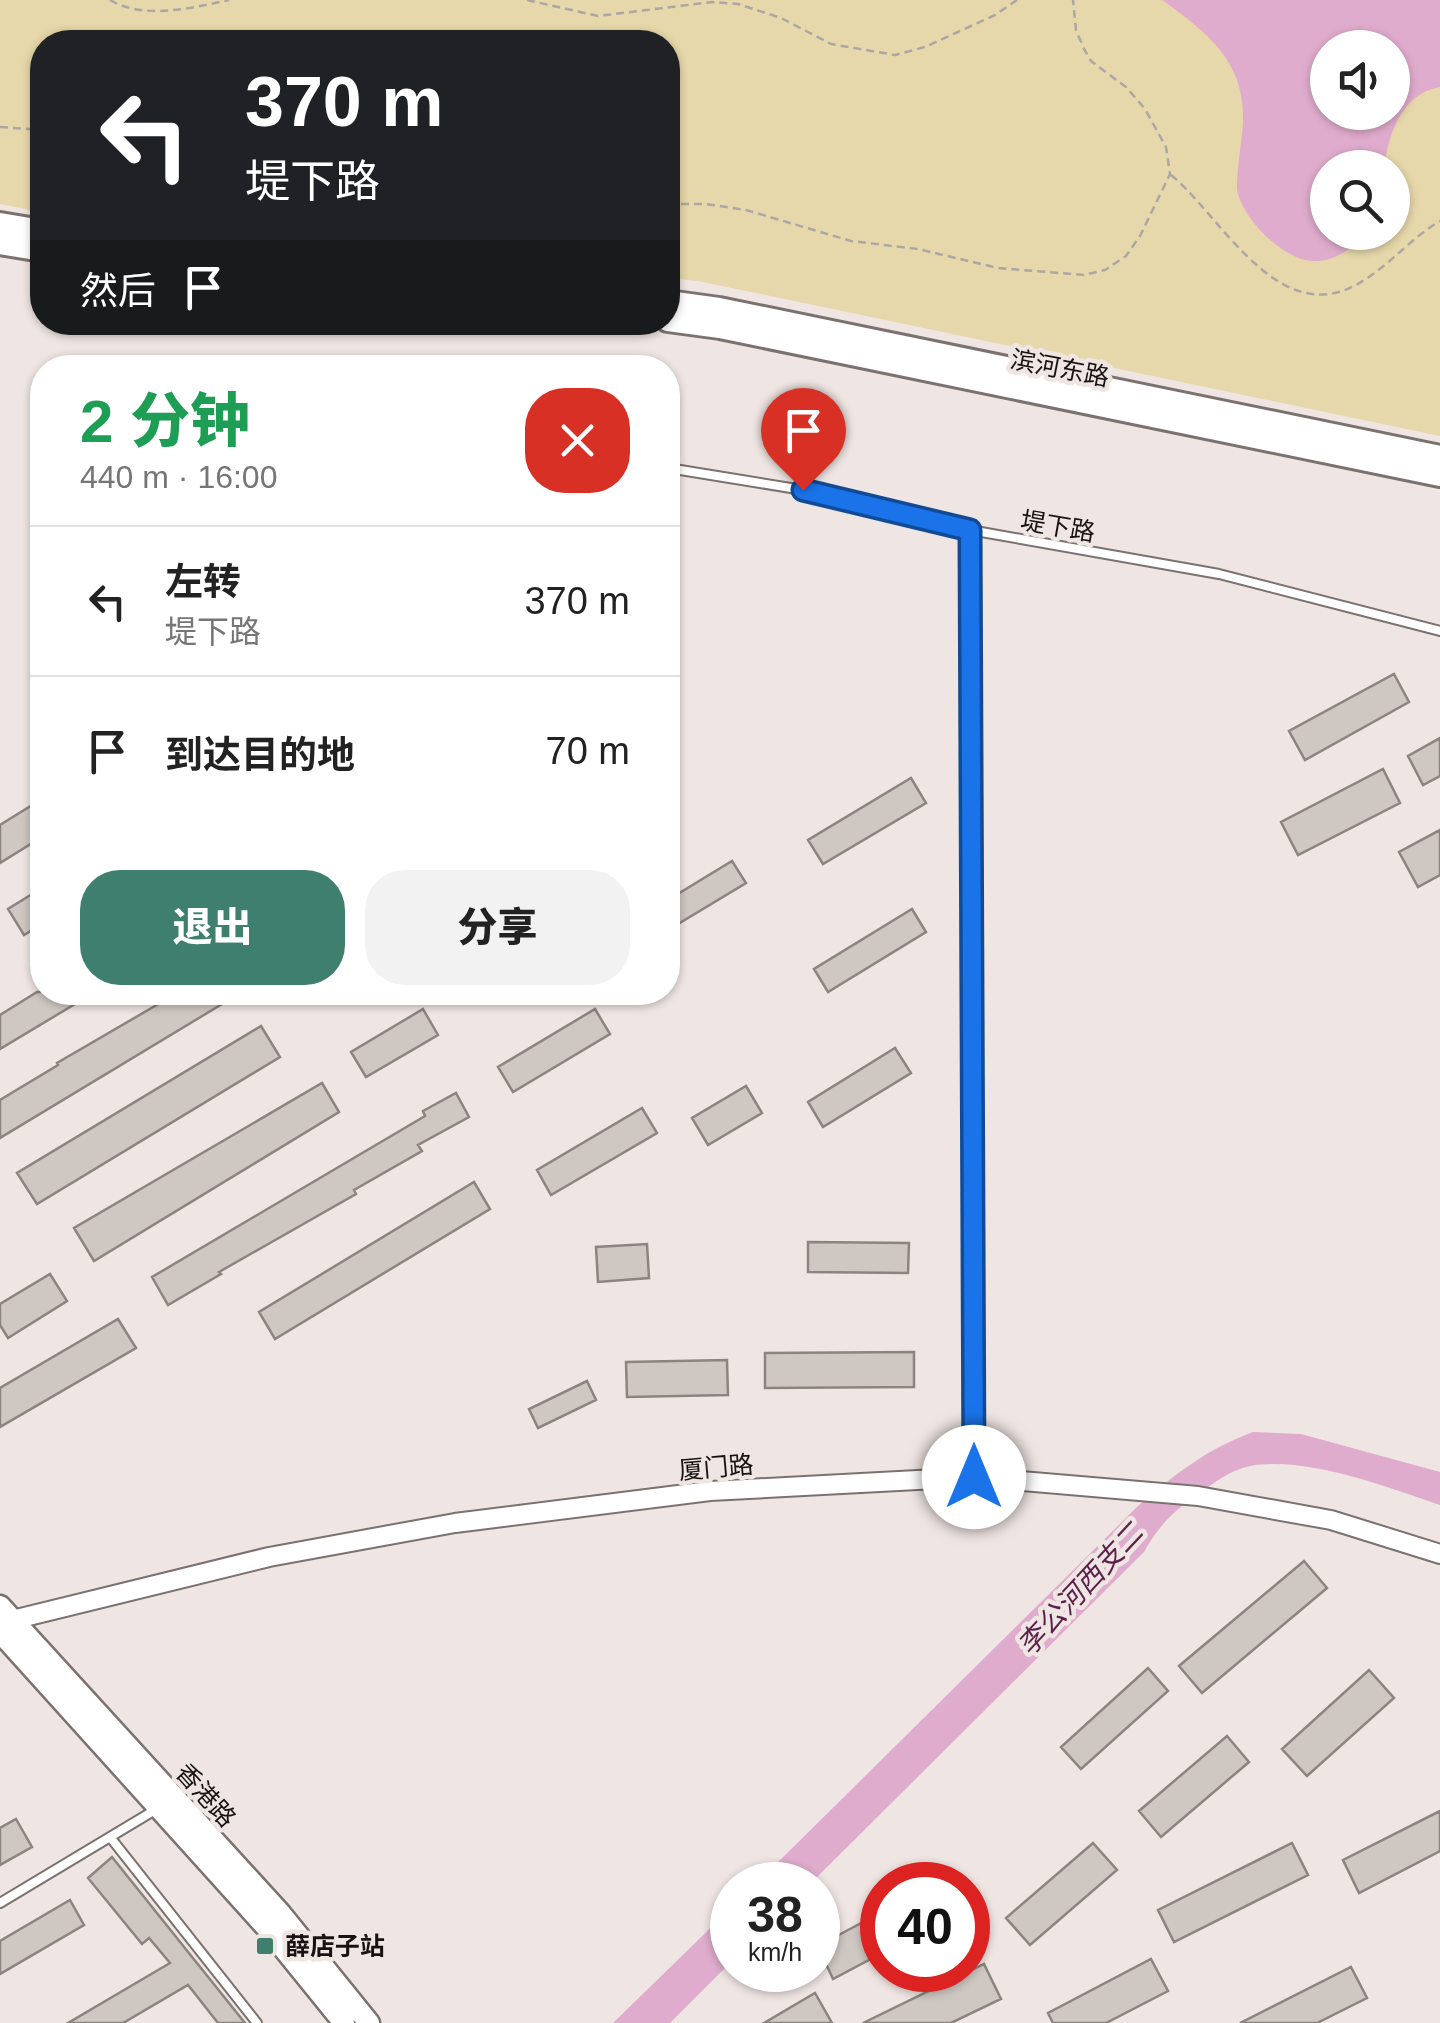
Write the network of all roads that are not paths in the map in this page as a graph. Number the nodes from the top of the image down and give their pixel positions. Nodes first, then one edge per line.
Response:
1 (0, 224) edge
2 (30, 229) edge
3 (0, 243) edge
4 (30, 248) edge
5 (680, 304) edge
6 (680, 322) edge
7 (1440, 457) edge
8 (680, 470) edge
9 (1440, 475) edge
10 (970, 530) junction
11 (1440, 631) edge
12 (974, 1477) junction
13 (1440, 1554) edge
14 (3, 1620) edge
15 (159, 1808) junction
16 (110, 1837) junction
17 (0, 1903) edge
18 (257, 2023) edge
19 (344, 2023) edge
20 (369, 2023) edge

1 - 2 main road
3 - 4 main road
5 - 7 main road, 滨河东路
6 - 9 main road, 滨河东路
8 - 10 lane, 堤下路
10 - 11 lane, 堤下路
10 - 12 street
12 - 13 street, 厦门路
12 - 14 street, 厦门路
14 - 15 main road, 香港路
14 - 20 main road, 香港路
15 - 16 lane
15 - 19 main road, 香港路
16 - 17 lane
16 - 18 lane

